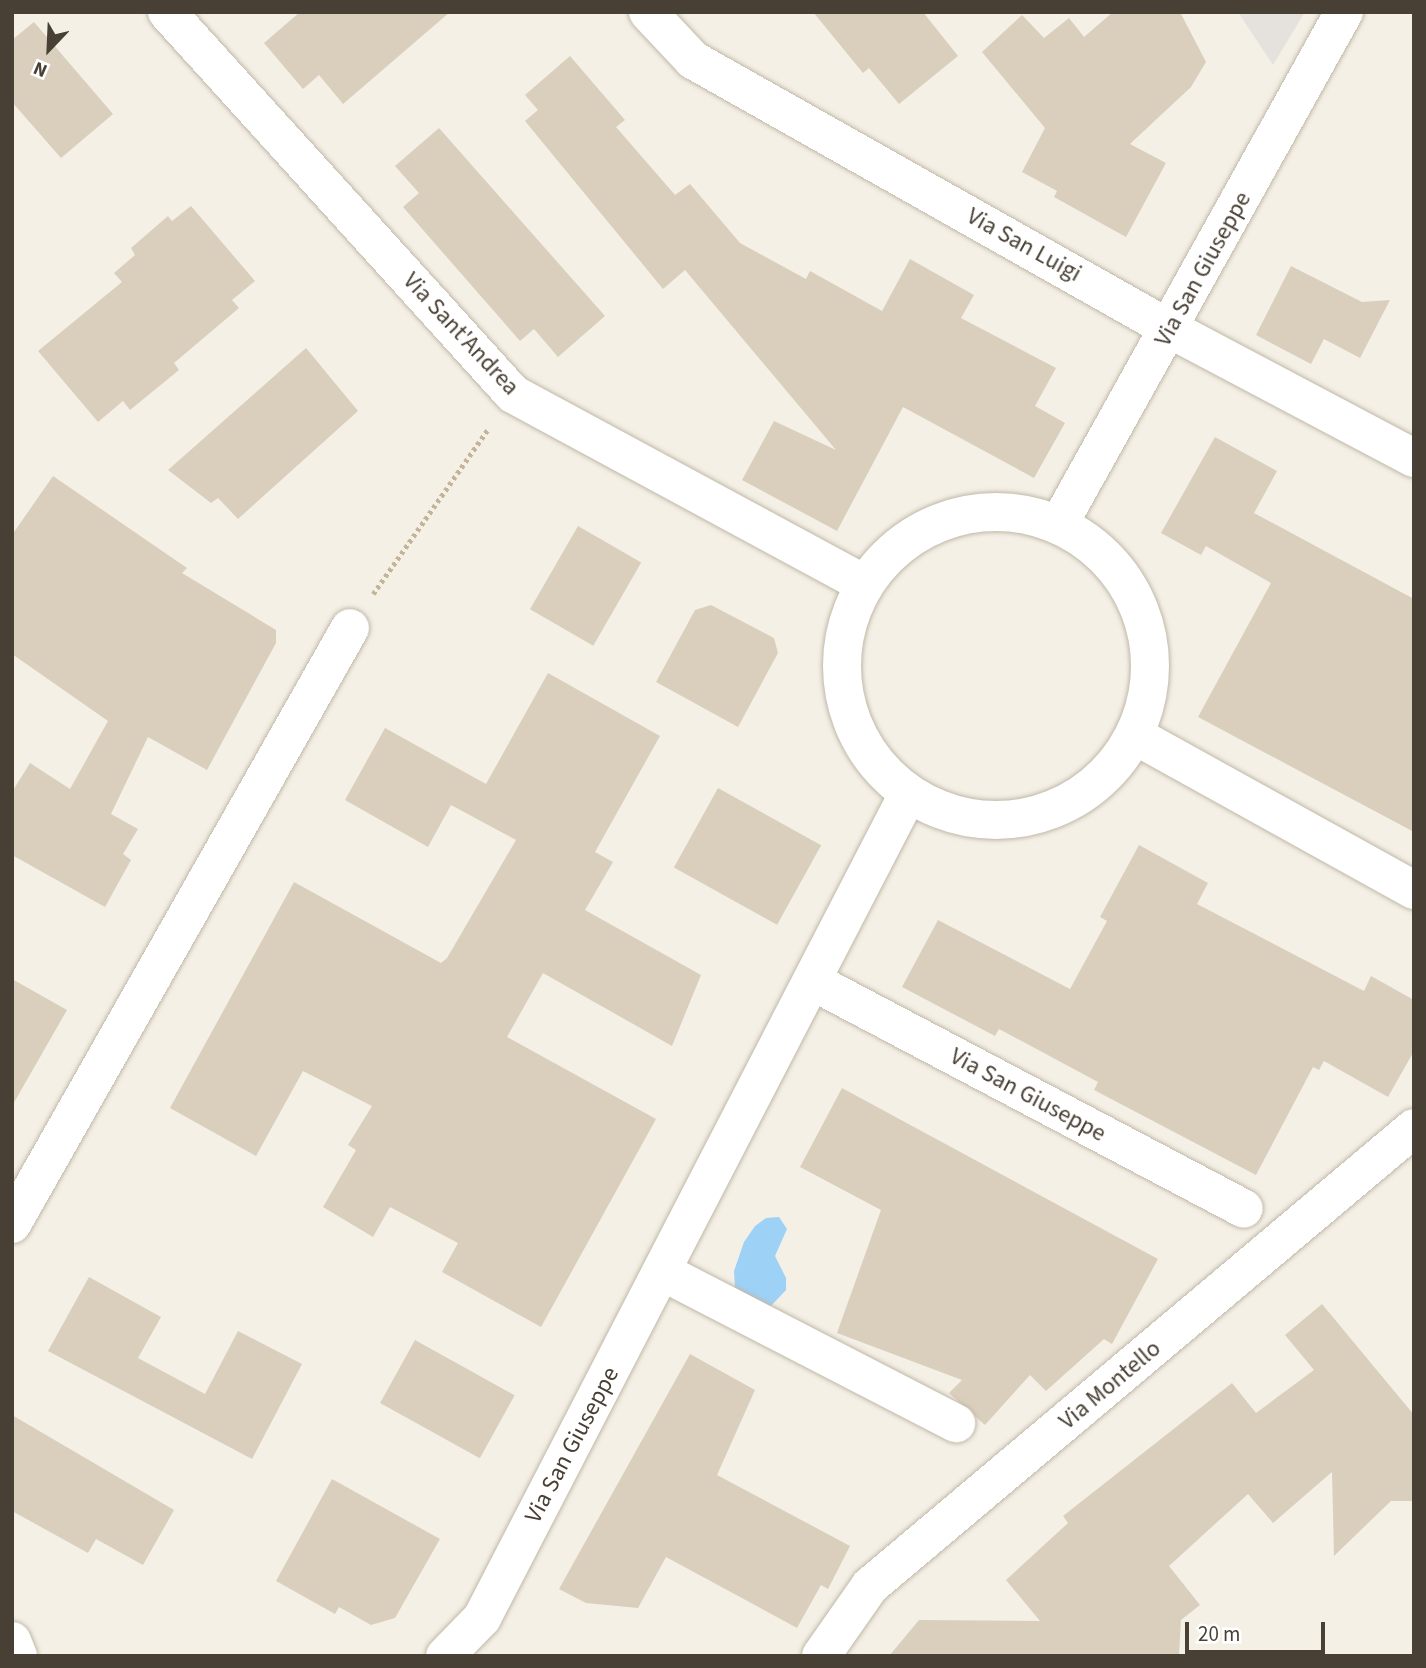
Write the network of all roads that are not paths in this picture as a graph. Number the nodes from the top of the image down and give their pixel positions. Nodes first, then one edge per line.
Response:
1 (167, 12) edge
2 (648, 12) edge
3 (1344, 12) edge
4 (1170, 329) junction
5 (1414, 458) edge
6 (1059, 524) junction
7 (864, 584) junction
8 (350, 628) road end
9 (1136, 736) junction
10 (908, 794) junction
11 (1414, 890) edge
12 (812, 981) junction
13 (1414, 1128) edge
14 (1244, 1209) dead end
15 (12, 1224) edge
16 (663, 1272) junction
17 (956, 1423) dead end
18 (482, 1618) junction
19 (12, 1641) edge
20 (18, 1656) edge
21 (445, 1656) edge
22 (475, 1656) edge
23 (489, 1656) edge
24 (821, 1656) edge

1 - 7 street, Via Sant'Andrea
2 - 4 street, Via San Luigi
3 - 4 street, Via San Giuseppe
4 - 5 street, Via San Luigi
4 - 6 street, Via San Giuseppe
6 - 7 street
6 - 9 street
7 - 10 street
8 - 15 street
9 - 10 street
9 - 11 street
10 - 12 street, Via San Giuseppe
12 - 14 street, Via San Giuseppe
12 - 16 street, Via San Giuseppe
13 - 24 street, Via Montello
16 - 17 street
16 - 18 street, Via San Giuseppe
18 - 21 street, Via San Giuseppe
18 - 22 street, Via San Giuseppe
18 - 23 street
19 - 20 street

